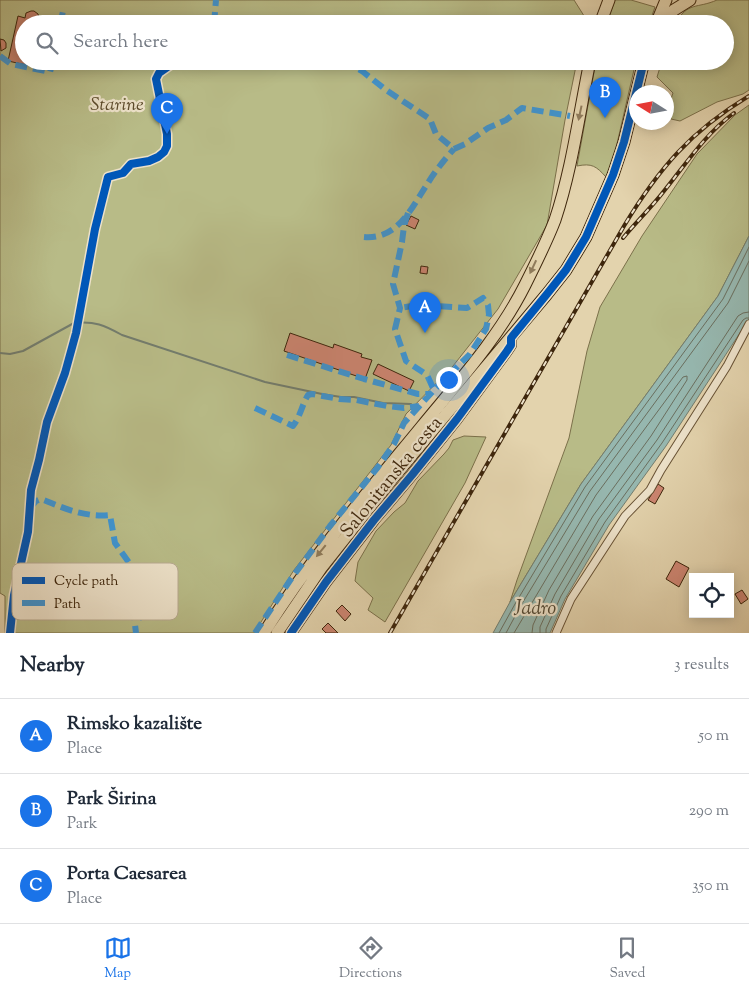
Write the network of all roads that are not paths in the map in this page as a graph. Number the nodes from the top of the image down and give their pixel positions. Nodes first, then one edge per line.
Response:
1 (600, 0) edge
2 (609, 0) edge
3 (666, 0) edge
4 (690, 0) edge
5 (600, 15) edge
6 (603, 15) edge
7 (660, 15) edge
8 (669, 15) edge
9 (588, 70) edge
10 (642, 70) edge
11 (749, 324) edge
12 (511, 338) junction
13 (264, 633) edge
14 (277, 633) edge
15 (291, 633) edge
16 (556, 633) edge

1 - 5 highway
2 - 6 highway
3 - 7 highway
4 - 8 highway
9 -> 13 highway
10 - 12 highway
11 - 16 street
12 - 14 highway
12 - 15 main road, Salonitanska cesta

